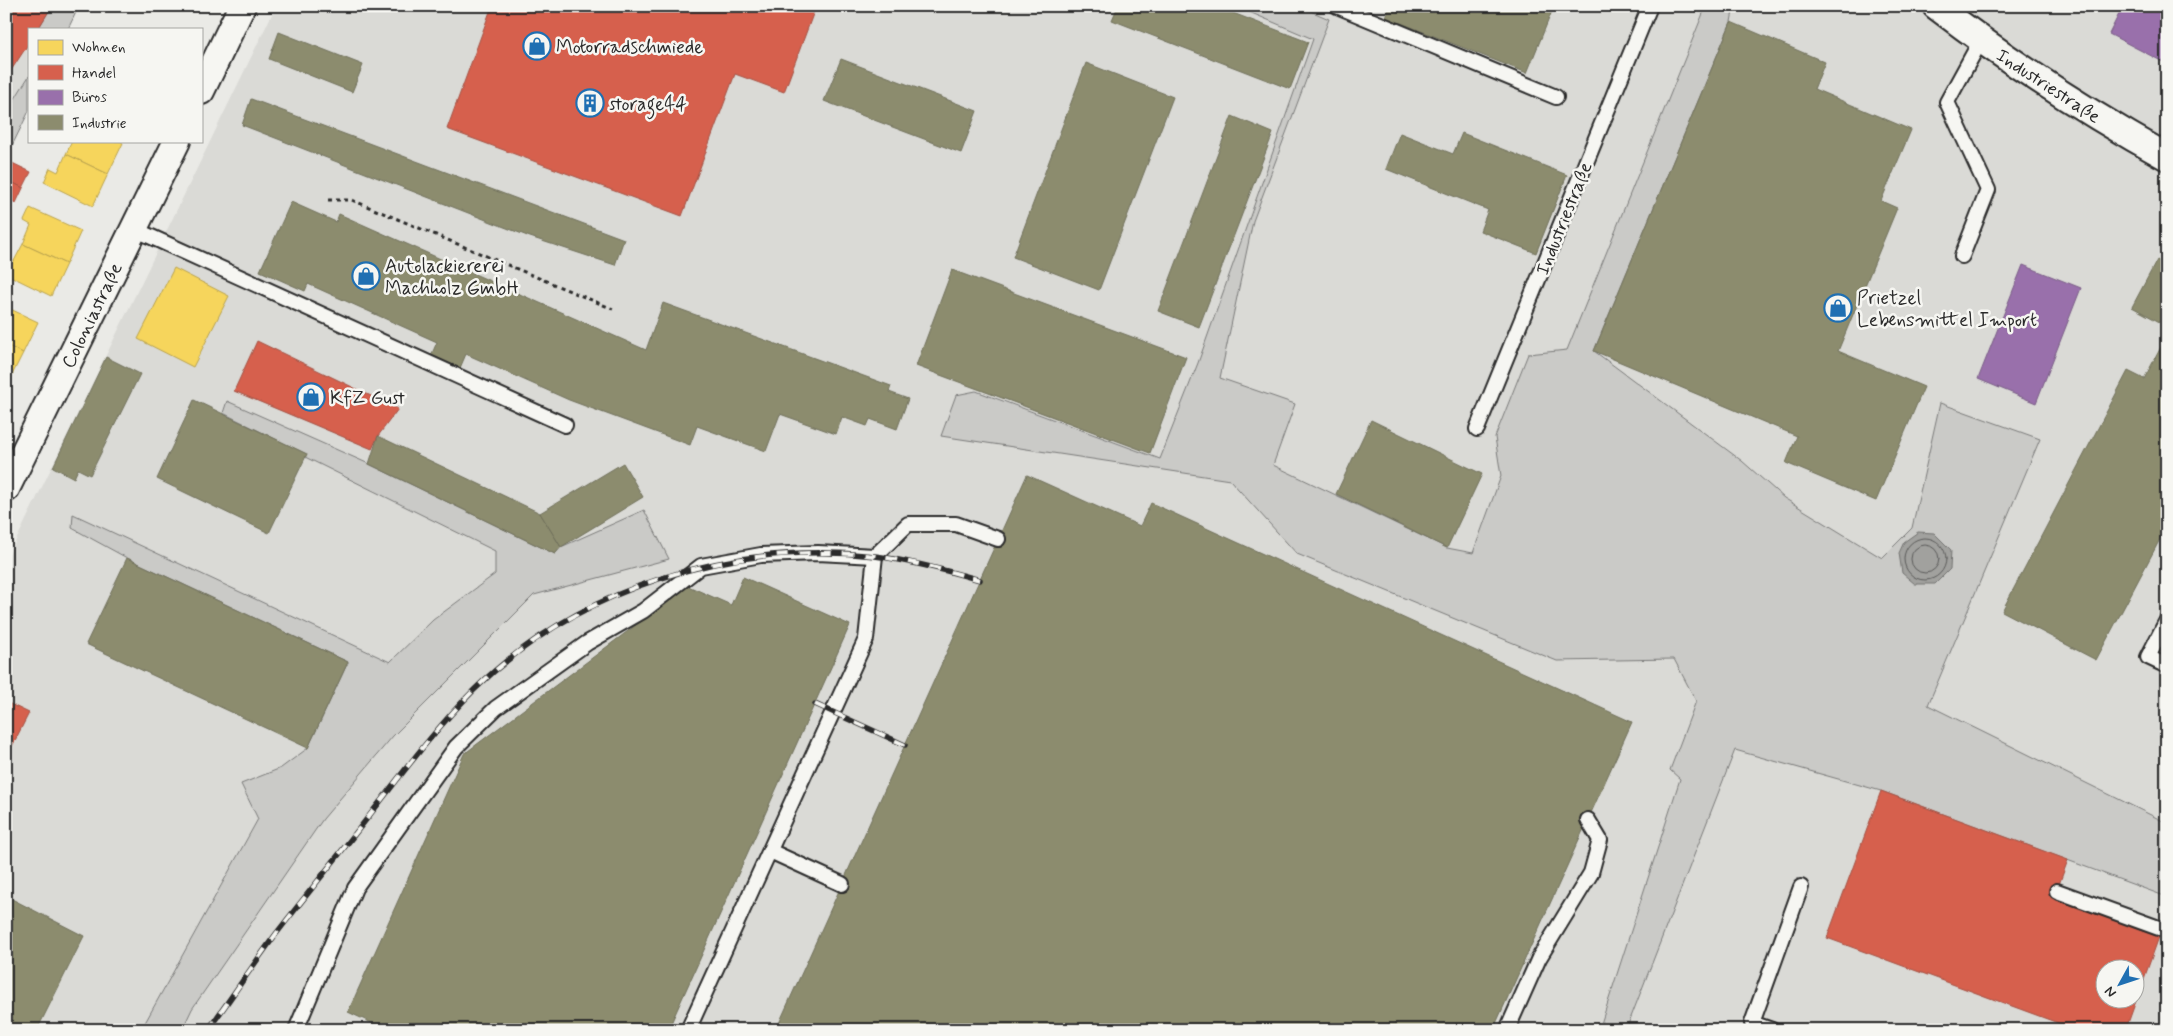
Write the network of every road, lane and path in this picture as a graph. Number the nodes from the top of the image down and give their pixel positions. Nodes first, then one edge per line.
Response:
1 (242, 6) edge
2 (1337, 6) edge
3 (1650, 6) edge
4 (1936, 6) edge
5 (1981, 40) junction
6 (202, 89) edge
7 (1556, 97) dead end
8 (177, 142) edge
9 (2167, 156) edge
10 (328, 200) dead end
11 (134, 229) junction
12 (1962, 256) dead end
13 (613, 308) dead end
14 (565, 425) dead end
15 (1476, 429) dead end
16 (6, 489) edge
17 (998, 539) dead end
18 (874, 556) junction
19 (2167, 620) edge
20 (2167, 666) edge
21 (1588, 820) dead end
22 (770, 851) junction
23 (842, 884) dead end
24 (1801, 887) dead end
25 (2057, 890) dead end
26 (2167, 931) edge
27 (296, 1030) edge
28 (688, 1030) edge
29 (1507, 1030) edge
30 (1772, 1030) edge

1 - 6 street
2 - 7 lane
3 - 15 lane, Industriestraße
4 - 5 street, Industriestraße
5 - 9 street, Industriestraße
5 - 12 lane
8 - 11 street, Coloniastraße
10 - 13 path
11 - 14 lane
11 - 16 street, Coloniastraße
17 - 18 lane
18 - 22 lane
18 - 27 lane
19 - 20 lane
21 - 29 lane
22 - 23 lane
22 - 28 lane
24 - 30 lane
25 - 26 lane

